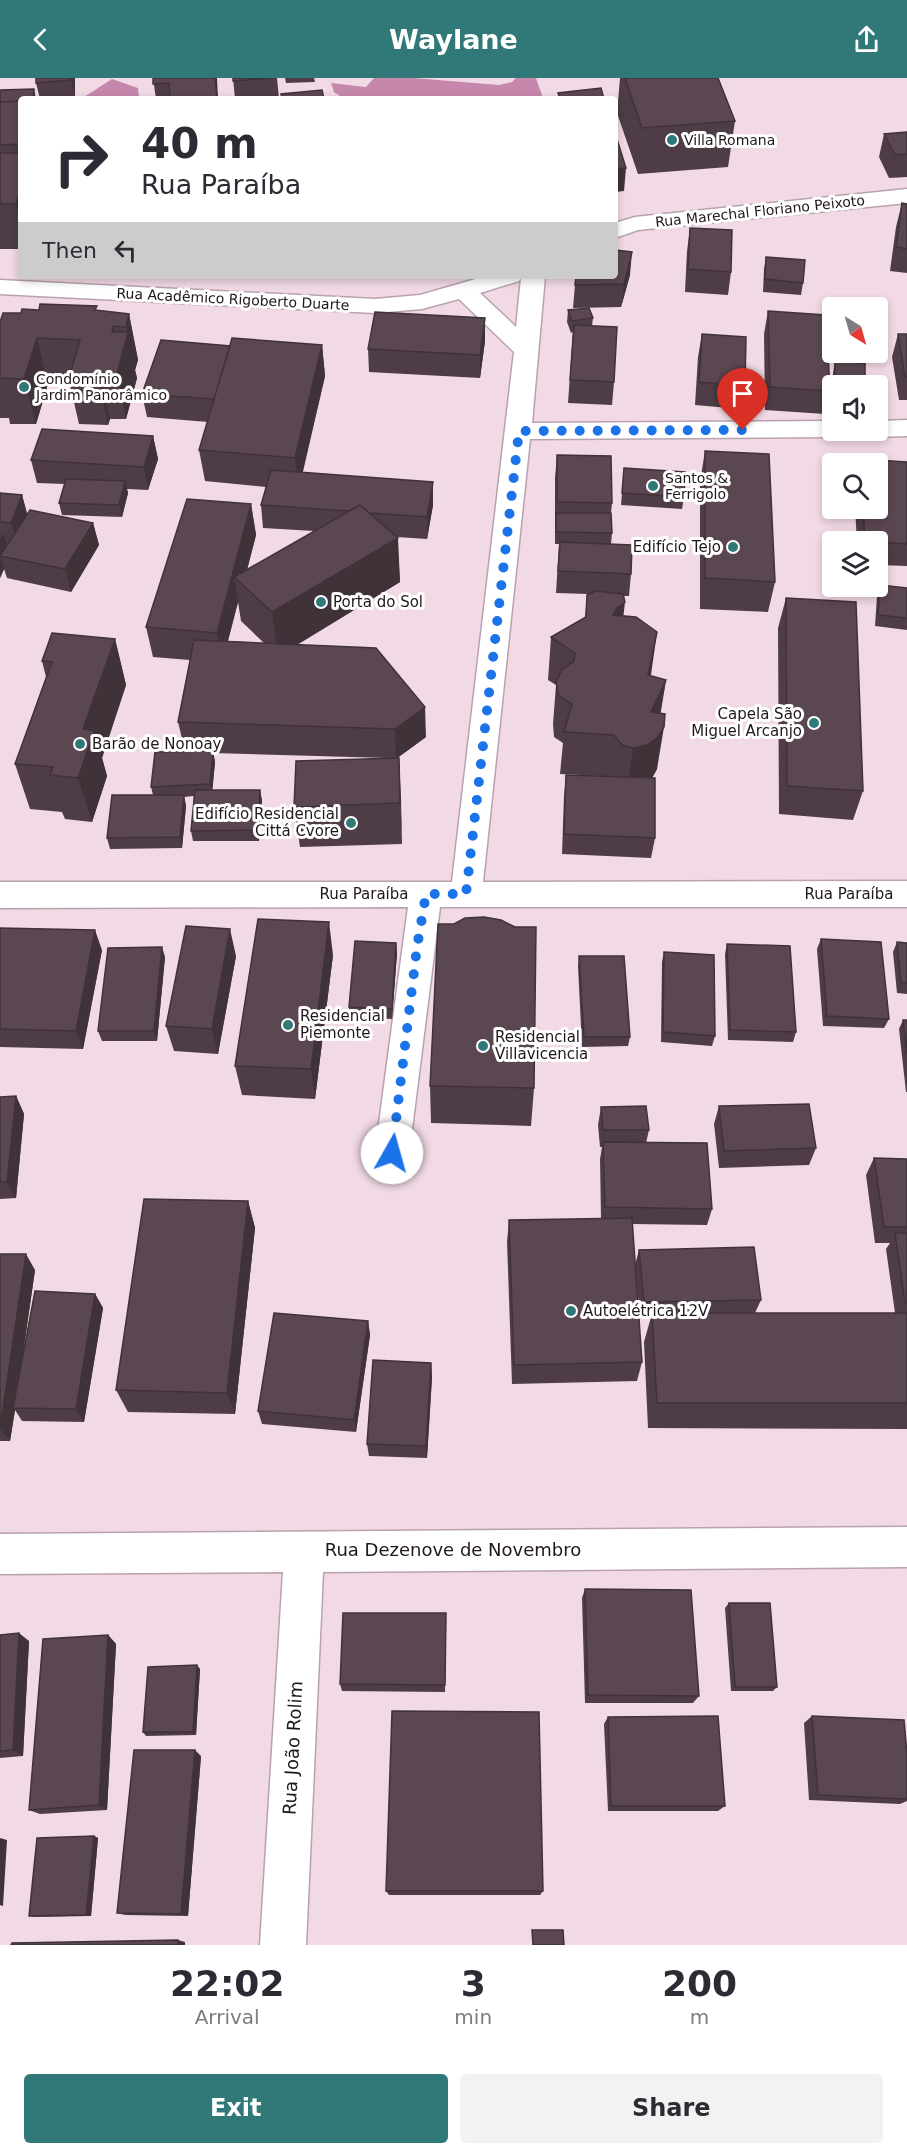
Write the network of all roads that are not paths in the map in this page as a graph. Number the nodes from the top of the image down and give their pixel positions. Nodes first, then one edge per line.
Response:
1 (907, 196) edge
2 (618, 230) edge
3 (502, 279) edge
4 (533, 279) edge
5 (192, 286) edge
6 (0, 287) edge
7 (464, 291) junction
8 (526, 350) junction
9 (907, 428) edge
10 (822, 429) edge
11 (888, 429) edge
12 (519, 431) junction
13 (426, 894) junction
14 (466, 894) junction
15 (907, 894) edge
16 (0, 895) edge
17 (392, 1153) dead end
18 (907, 1547) edge
19 (304, 1552) junction
20 (0, 1554) edge
21 (283, 1945) edge

1 - 2 street, Rua Marechal Floriano Peixoto
3 - 7 street, Rua Acadêmico Rigoberto Duarte
4 - 8 street
5 - 6 street, Rua Acadêmico Rigoberto Duarte
5 - 7 street, Rua Acadêmico Rigoberto Duarte
7 - 8 street
8 - 12 street
9 - 11 street
10 - 12 street
12 - 14 street
13 - 14 street, Rua Paraíba
13 - 16 street, Rua Paraíba
13 - 17 street
14 - 15 street, Rua Paraíba
18 - 19 street, Rua Dezenove de Novembro
19 - 20 street, Rua Dezenove de Novembro
19 - 21 street, Rua João Rolim

